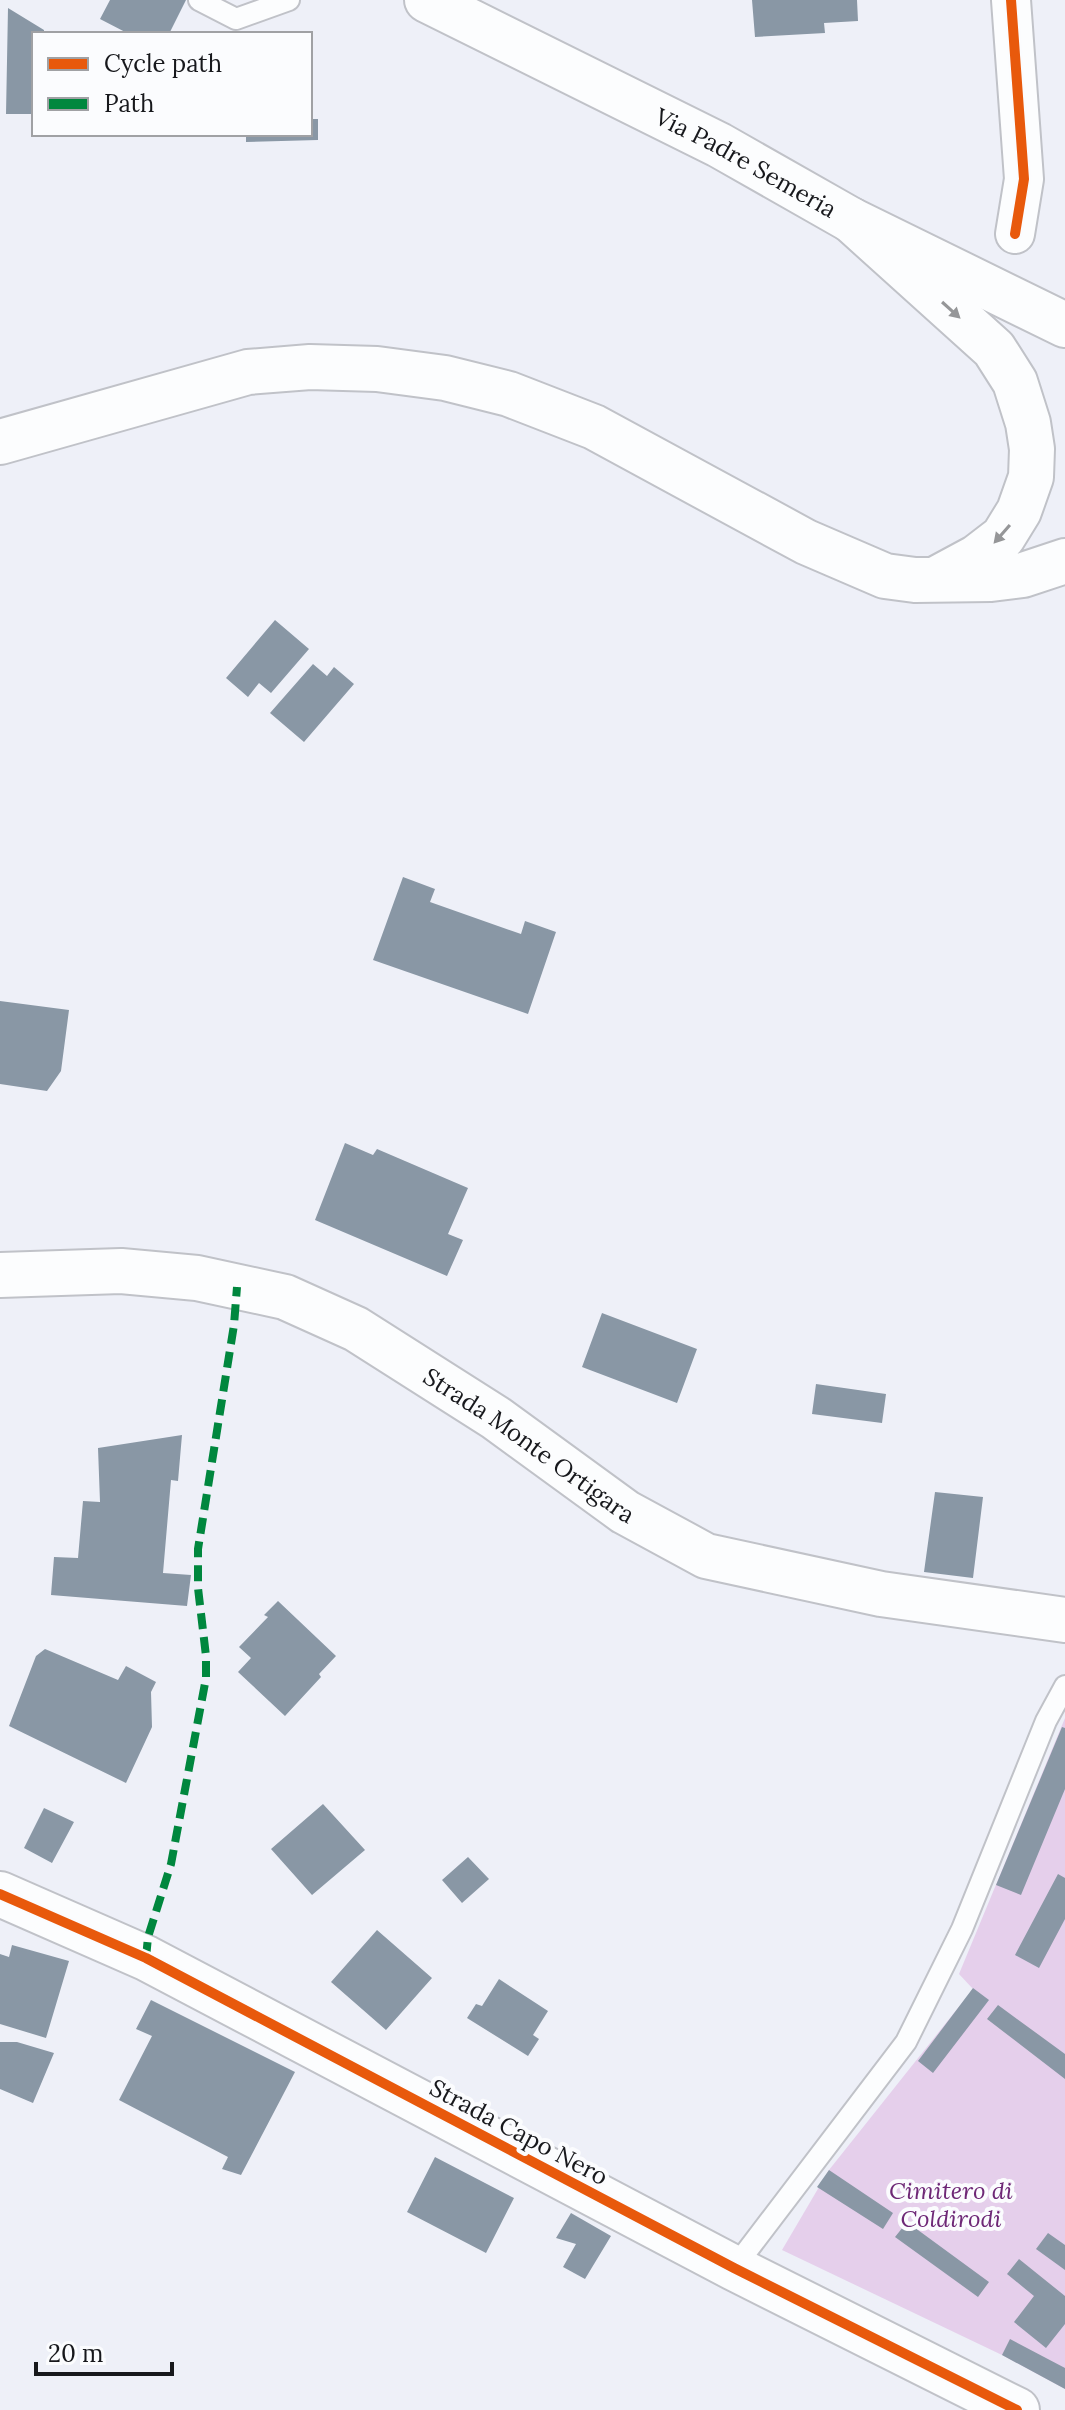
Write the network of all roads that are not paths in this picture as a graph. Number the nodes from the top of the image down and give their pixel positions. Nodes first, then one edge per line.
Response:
1 (199, 0) edge
2 (289, 0) edge
3 (427, 0) edge
4 (1011, 0) edge
5 (851, 220) junction
6 (1015, 234) dead end
7 (1065, 325) edge
8 (1065, 430) edge
9 (0, 442) edge
10 (1031, 477) junction
11 (1065, 561) edge
12 (938, 578) junction
13 (0, 1275) edge
14 (1065, 1620) edge
15 (1065, 1686) edge
16 (0, 1894) edge
17 (734, 2268) junction
18 (1017, 2410) edge

1 - 2 lane
3 - 5 main road, Via Padre Semeria
4 - 6 street
5 - 7 main road, Via Padre Semeria
5 -> 10 main road
8 - 10 main road
9 - 12 main road
10 -> 12 main road
11 - 12 main road
13 - 14 main road, Strada Monte Ortigara
15 - 17 lane
16 - 17 main road, Strada Capo Nero
17 - 18 main road, Strada Capo Nero

